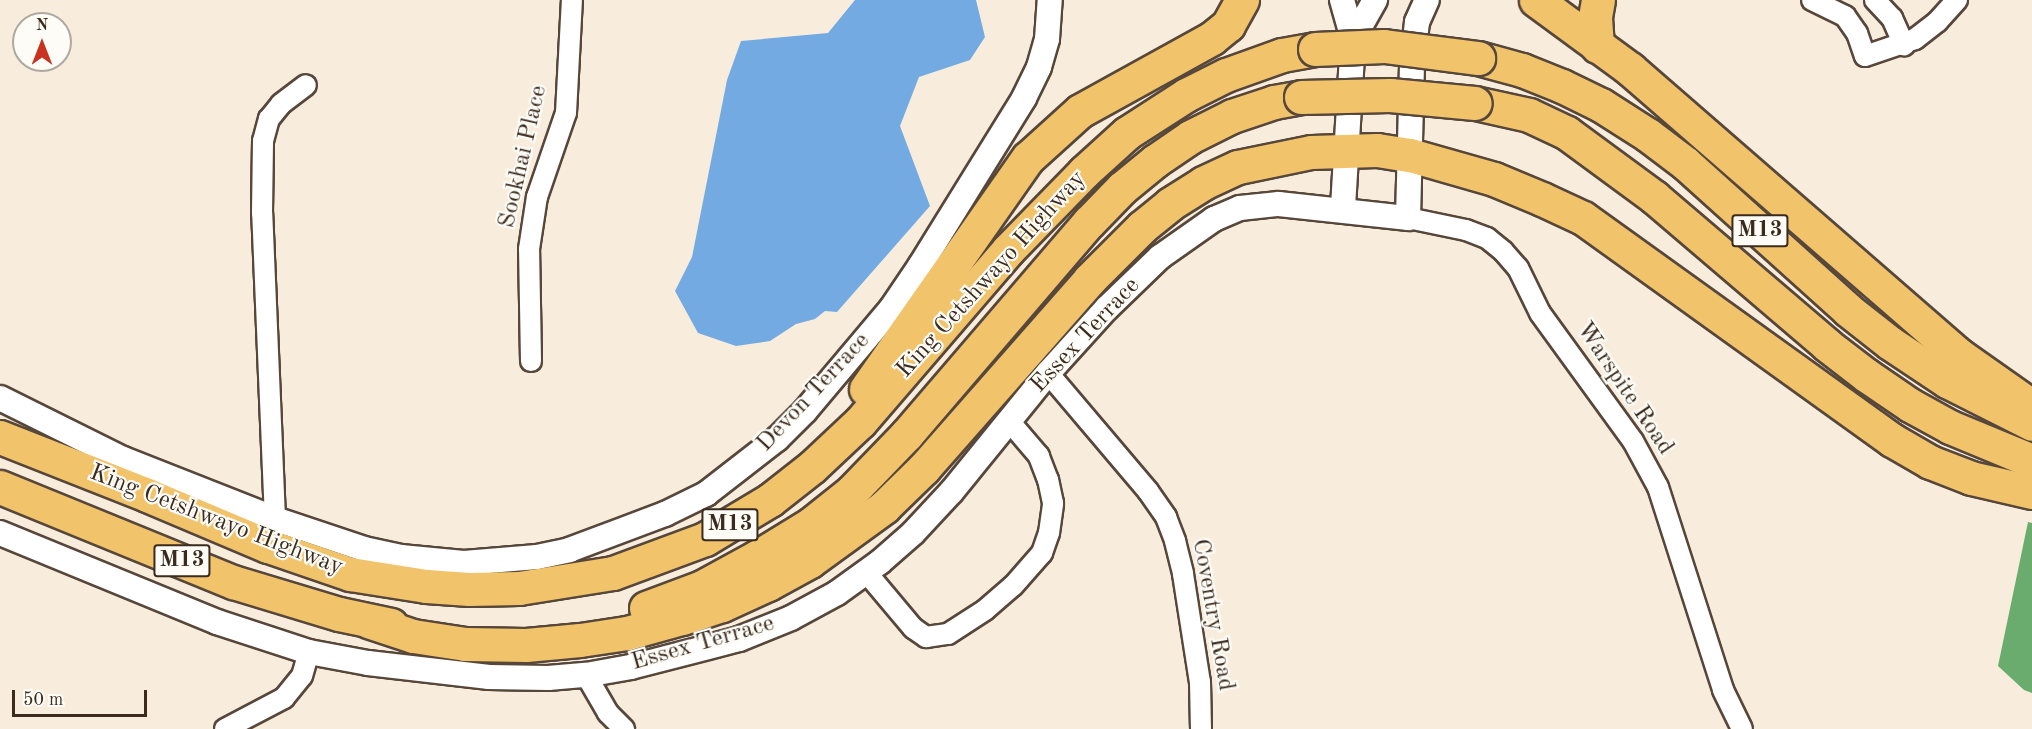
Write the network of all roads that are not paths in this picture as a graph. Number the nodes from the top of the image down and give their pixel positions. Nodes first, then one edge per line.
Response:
1 (572, 0) edge
2 (1050, 0) edge
3 (1242, 0) edge
4 (1342, 0) edge
5 (1375, 0) edge
6 (1427, 0) edge
7 (1536, 0) edge
8 (1598, 0) edge
9 (1812, 0) edge
10 (1875, 0) edge
11 (1957, 0) edge
12 (1353, 39) junction
13 (1904, 45) junction
14 (1597, 46) junction
15 (306, 85) dead end
16 (1346, 150) junction
17 (1410, 155) junction
18 (1343, 209) junction
19 (1408, 218) junction
20 (531, 361) dead end
21 (1048, 373) junction
22 (0, 398) edge
23 (2032, 405) edge
24 (1009, 421) junction
25 (2032, 424) edge
26 (0, 437) edge
27 (2032, 461) edge
28 (812, 467) junction
29 (0, 487) edge
30 (2032, 492) edge
31 (274, 519) junction
32 (0, 533) edge
33 (866, 572) junction
34 (368, 621) junction
35 (309, 652) junction
36 (586, 675) junction
37 (225, 729) edge
38 (624, 729) edge
39 (1201, 729) edge
40 (1742, 729) edge

1 - 20 street, Sookhai Place
2 - 31 street, Devon Terrace
3 - 28 highway
4 - 12 street
5 - 12 street
6 - 17 street
7 - 14 highway
8 - 14 highway
9 - 13 street
10 - 13 street
11 - 13 street
12 - 16 street
14 - 23 highway
15 - 31 street
16 - 17 highway
16 - 18 street
16 - 34 highway
17 - 19 street
17 - 30 highway
18 - 19 street, Essex Terrace
18 - 21 street, Essex Terrace
19 - 40 street, Warspite Road
21 - 24 street, Essex Terrace
21 - 39 street, Coventry Road
22 - 31 street, Devon Terrace
24 - 33 street, Essex Terrace
24 - 33 street
25 - 28 highway, King Cetshwayo Highway / M13, bridge
26 - 28 highway, King Cetshwayo Highway / M13
27 - 34 highway, King Cetshwayo Highway / M13, bridge
29 - 34 highway, King Cetshwayo Highway / M13
32 - 35 street, Essex Terrace
33 - 36 street, Essex Terrace
35 - 36 street, Essex Terrace
35 - 37 street
36 - 38 street

